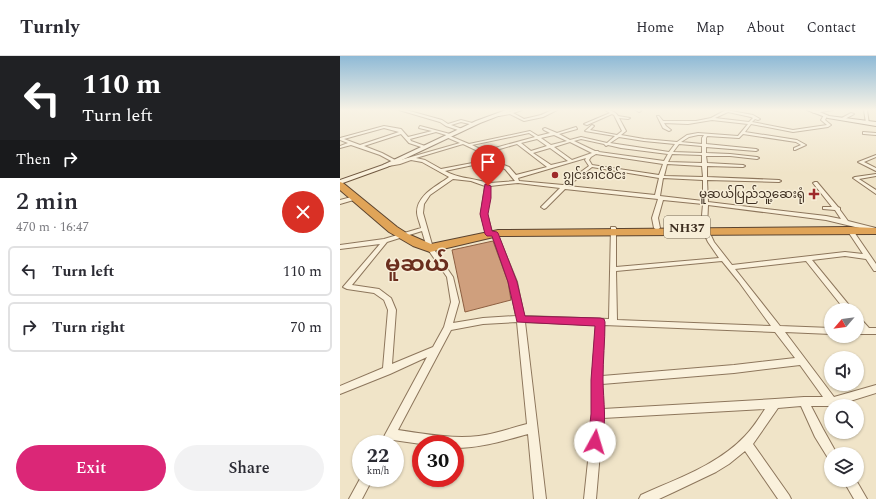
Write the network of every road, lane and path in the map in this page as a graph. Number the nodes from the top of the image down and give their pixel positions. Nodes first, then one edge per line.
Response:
1 (369, 131) edge
2 (430, 131) edge
3 (460, 131) edge
4 (550, 131) edge
5 (565, 131) edge
6 (587, 131) edge
7 (624, 131) edge
8 (402, 132) joint
9 (434, 132) junction
10 (556, 133) junction
11 (743, 133) joint
12 (864, 133) dead end
13 (876, 134) edge
14 (620, 135) junction
15 (706, 135) junction
16 (448, 136) junction
17 (539, 137) junction
18 (341, 139) edge
19 (407, 139) junction
20 (572, 141) junction
21 (352, 143) junction
22 (518, 143) junction
23 (676, 143) junction
24 (467, 144) junction
25 (608, 144) junction
26 (704, 145) junction
27 (361, 146) junction
28 (550, 146) junction
29 (340, 147) edge
30 (424, 147) junction
31 (794, 149) dead end
32 (637, 150) junction
33 (756, 150) dead end
34 (484, 152) junction
35 (531, 152) junction
36 (595, 153) junction
37 (670, 153) junction
38 (704, 154) junction
39 (589, 156) junction
40 (876, 156) edge
41 (629, 158) junction
42 (757, 158) dead end
43 (413, 159) junction
44 (489, 161) junction
45 (571, 161) junction
46 (396, 162) junction
47 (480, 163) junction
48 (666, 163) junction
49 (704, 165) junction
50 (591, 166) junction
51 (743, 166) dead end
52 (550, 167) junction
53 (876, 170) edge
54 (440, 171) junction
55 (622, 171) junction
56 (876, 175) edge
57 (452, 177) junction
58 (661, 177) junction
59 (517, 179) junction
60 (706, 179) junction
61 (779, 182) dead end
62 (815, 183) dead end
63 (340, 184) edge
64 (488, 186) junction
65 (564, 187) junction
66 (876, 191) edge
67 (659, 197) junction
68 (355, 198) junction
69 (340, 202) edge
70 (706, 203) junction
71 (544, 207) dead end
72 (824, 208) dead end
73 (838, 209) junction
74 (848, 226) junction
75 (657, 228) junction
76 (424, 229) junction
77 (705, 229) junction
78 (874, 229) edge
79 (613, 230) junction
80 (494, 233) junction
81 (402, 236) junction
82 (385, 241) junction
83 (340, 247) edge
84 (430, 248) junction
85 (867, 257) junction
86 (725, 259) junction
87 (808, 259) junction
88 (732, 267) junction
89 (613, 269) junction
90 (876, 270) edge
91 (340, 283) edge
92 (350, 283) junction
93 (843, 303) edge
94 (521, 319) junction
95 (600, 322) junction
96 (613, 323) junction
97 (448, 327) junction
98 (864, 328) edge
99 (779, 330) junction
100 (824, 331) edge
101 (876, 331) edge
102 (864, 332) edge
103 (867, 332) junction
104 (437, 349) junction
105 (802, 361) junction
106 (387, 370) junction
107 (597, 380) junction
108 (876, 389) edge
109 (340, 390) edge
110 (830, 399) edge
111 (842, 399) edge
112 (804, 401) junction
113 (824, 402) edge
114 (775, 404) junction
115 (598, 414) junction
116 (533, 427) junction
117 (391, 434) joint
118 (746, 444) junction
119 (828, 447) edge
120 (362, 487) edge
121 (853, 487) edge
122 (355, 499) edge
123 (540, 499) edge
124 (590, 499) edge
125 (645, 499) edge
126 (785, 499) edge
127 (861, 499) edge

1 - 18 street
2 - 9 street
3 - 16 street
4 - 10 street
5 - 10 street
6 - 14 street
7 - 14 street
8 - 19 street
8 - 27 street
9 - 16 street
9 - 19 street
10 - 17 street
10 - 20 street
11 - 15 street
11 - 31 street
12 - 13 street
14 - 23 street
14 - 25 street
15 - 23 street
15 - 26 street
16 - 24 street
16 - 30 street
17 - 22 street
17 - 24 street
17 - 28 street
18 - 21 street
19 - 30 street
20 - 25 street
20 - 28 street
20 - 36 street
21 - 27 street
21 - 29 street
22 - 34 street
22 - 35 street
23 - 26 street
23 - 37 street
24 - 34 street
24 - 43 street
25 - 32 street
25 - 36 street
26 - 33 street
26 - 38 street
27 - 46 street
28 - 35 street
28 - 45 street
30 - 46 street
32 - 37 street
32 - 41 street
34 - 44 street
35 - 52 street
36 - 39 street
36 - 41 street
37 - 38 street
37 - 48 street
38 - 42 street
38 - 49 street
39 - 45 street
39 - 50 street
40 - 53 street
41 - 48 street
41 - 55 street
43 - 46 street
43 - 54 street
44 - 47 street
44 - 59 street
45 - 52 street
46 - 63 street
47 - 54 street
47 - 64 street
48 - 49 street
48 - 58 street
49 - 51 street
49 - 60 street
50 - 55 street
50 - 65 street
52 - 59 street
54 - 57 street
55 - 58 street
56 - 66 street
57 - 64 street
57 - 76 street
58 - 60 street
58 - 67 street
59 - 64 street
59 - 65 street
60 - 61 street
60 - 70 street
62 - 73 street
63 - 68 highway
64 - 80 street
65 - 67 street
65 - 71 street
67 - 70 street
67 - 75 street
68 - 69 street
68 - 81 highway
70 - 74 street
70 - 77 street
72 - 73 street
73 - 74 street
74 - 77 highway, NH37
74 - 78 highway, NH37
74 - 85 street
75 - 77 highway, NH37
75 - 79 highway, NH37
76 - 81 street
76 - 84 street
77 - 78 highway, NH37
77 - 79 highway, NH37
77 - 86 street
79 - 80 highway, NH37
79 - 89 street
80 - 84 highway, NH37
80 - 94 street
81 - 82 street
81 - 84 highway
82 - 83 street
82 - 92 street
84 - 97 street
85 - 87 street
85 - 90 street
86 - 88 street
86 - 89 street
87 - 88 street
87 - 93 street
88 - 99 street
89 - 96 street
91 - 92 street
92 - 106 street
94 - 95 street
94 - 97 street
94 - 116 street
95 - 96 street
95 - 107 street
96 - 99 street
97 - 104 street
98 - 103 street
99 - 100 street
99 - 105 street
101 - 103 street
102 - 103 street
104 - 106 street
104 - 117 street
105 - 107 street
105 - 110 street
106 - 109 street
107 - 115 street
108 - 111 street
112 - 113 street
112 - 114 street
112 - 119 street
114 - 115 street
114 - 118 street
115 - 124 street
116 - 117 street
116 - 123 street
118 - 125 street
118 - 126 street
120 - 122 street
121 - 127 street

